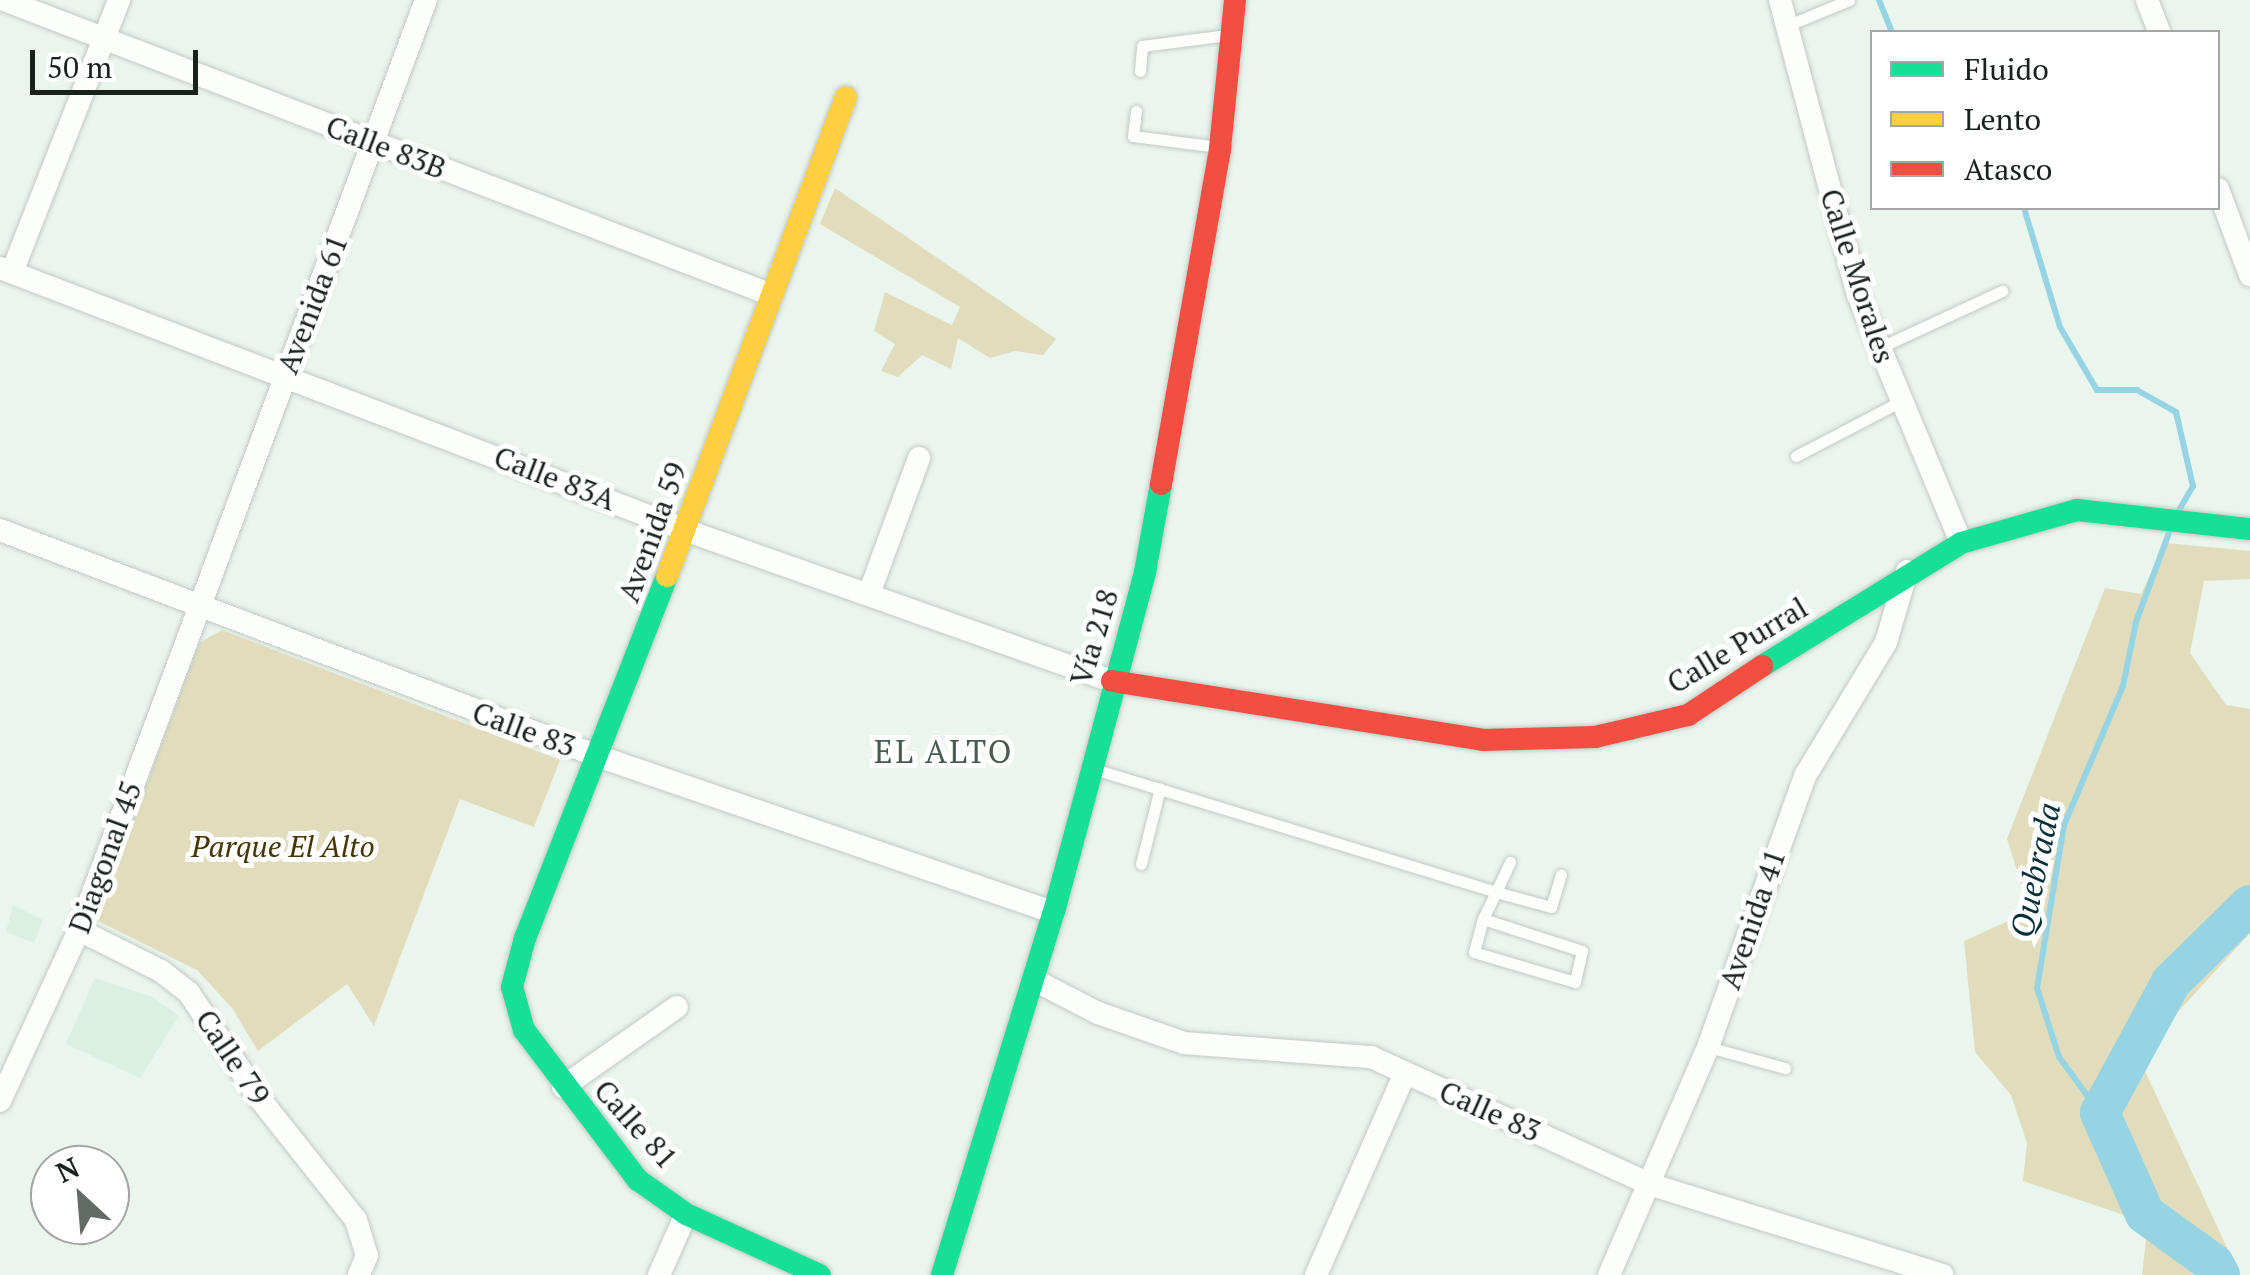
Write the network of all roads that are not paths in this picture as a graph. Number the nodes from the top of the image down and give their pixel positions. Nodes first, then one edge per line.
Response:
1 (4, 0) edge
2 (119, 0) edge
3 (426, 0) edge
4 (1235, 0) edge
5 (1780, 0) edge
6 (1849, 0) edge
7 (2146, 0) edge
8 (1786, 26) junction
9 (2158, 30) edge
10 (1231, 35) junction
11 (104, 38) junction
12 (1140, 71) dead end
13 (846, 96) dead end
14 (1136, 111) dead end
15 (373, 142) junction
16 (1220, 148) junction
17 (2220, 194) edge
18 (6, 270) edge
19 (2250, 275) edge
20 (2002, 291) dead end
21 (769, 294) junction
22 (1879, 348) junction
23 (286, 373) junction
24 (1901, 401) junction
25 (1796, 456) dead end
26 (919, 458) dead end
27 (2250, 528) edge
28 (0, 530) edge
29 (686, 530) junction
30 (1961, 543) junction
31 (1907, 571) junction
32 (869, 594) junction
33 (196, 607) junction
34 (1112, 681) junction
35 (600, 757) junction
36 (1088, 768) junction
37 (1160, 788) junction
38 (1510, 862) dead end
39 (1140, 864) dead end
40 (1562, 875) dead end
41 (1496, 892) junction
42 (1054, 912) junction
43 (1484, 919) junction
44 (79, 930) junction
45 (1034, 980) junction
46 (512, 987) joint
47 (676, 1007) dead end
48 (1708, 1047) junction
49 (1785, 1068) dead end
50 (1405, 1073) junction
51 (563, 1086) junction
52 (0, 1101) edge
53 (1652, 1185) junction
54 (686, 1214) junction
55 (359, 1275) edge
56 (658, 1275) edge
57 (820, 1275) edge
58 (942, 1275) edge
59 (1316, 1275) edge
60 (1609, 1275) edge
61 (1942, 1275) edge

1 - 11 street, Calle 83B
2 - 11 street
3 - 15 street, Avenida 61
4 - 10 street, Vía 218
5 - 8 street, Calle Morales
6 - 8 lane
7 - 9 street
8 - 22 street, Calle Morales
10 - 12 lane
10 - 16 street, Vía 218
11 - 15 street, Calle 83B
11 - 18 street
13 - 21 street, Avenida 59
14 - 16 lane
15 - 21 street, Calle 83B
15 - 23 street, Avenida 61
16 - 34 street, Vía 218
17 - 19 street
18 - 23 street, Calle 83A
20 - 22 lane
21 - 29 street, Avenida 59
22 - 24 street, Calle Morales
23 - 29 street, Calle 83A
23 - 33 street, Avenida 61
24 - 25 lane
24 - 30 street, Calle Morales
26 - 32 street
27 - 30 street, Calle Purral
28 - 33 street, Calle 83
29 - 32 street, Calle 83A
29 - 35 street, Avenida 59
30 - 31 street, Calle Purral
31 - 34 street, Calle Purral
31 - 48 street, Avenida 41
32 - 34 street, Calle 83A
33 - 35 street, Calle 83
33 - 44 street, Diagonal 45
34 - 36 street, Vía 218
35 - 42 street, Calle 83
35 - 46 street, Avenida 59
36 - 37 lane
36 - 42 street, Vía 218
37 - 39 lane
37 - 41 lane
38 - 41 lane
40 - 41 lane
41 - 43 lane
42 - 45 street, Vía 218
43 - 43 lane
44 - 52 street, Diagonal 45
44 - 55 street, Calle 79
45 - 50 street, Calle 83
45 - 58 street, Vía 218
46 - 51 street, Calle 81
47 - 51 street
48 - 49 lane
48 - 53 street, Avenida 41
50 - 53 street, Calle 83
50 - 59 street
51 - 54 street, Calle 81
53 - 60 street, Avenida 41
53 - 61 street, Calle 83
54 - 56 street
54 - 57 street, Calle 81

